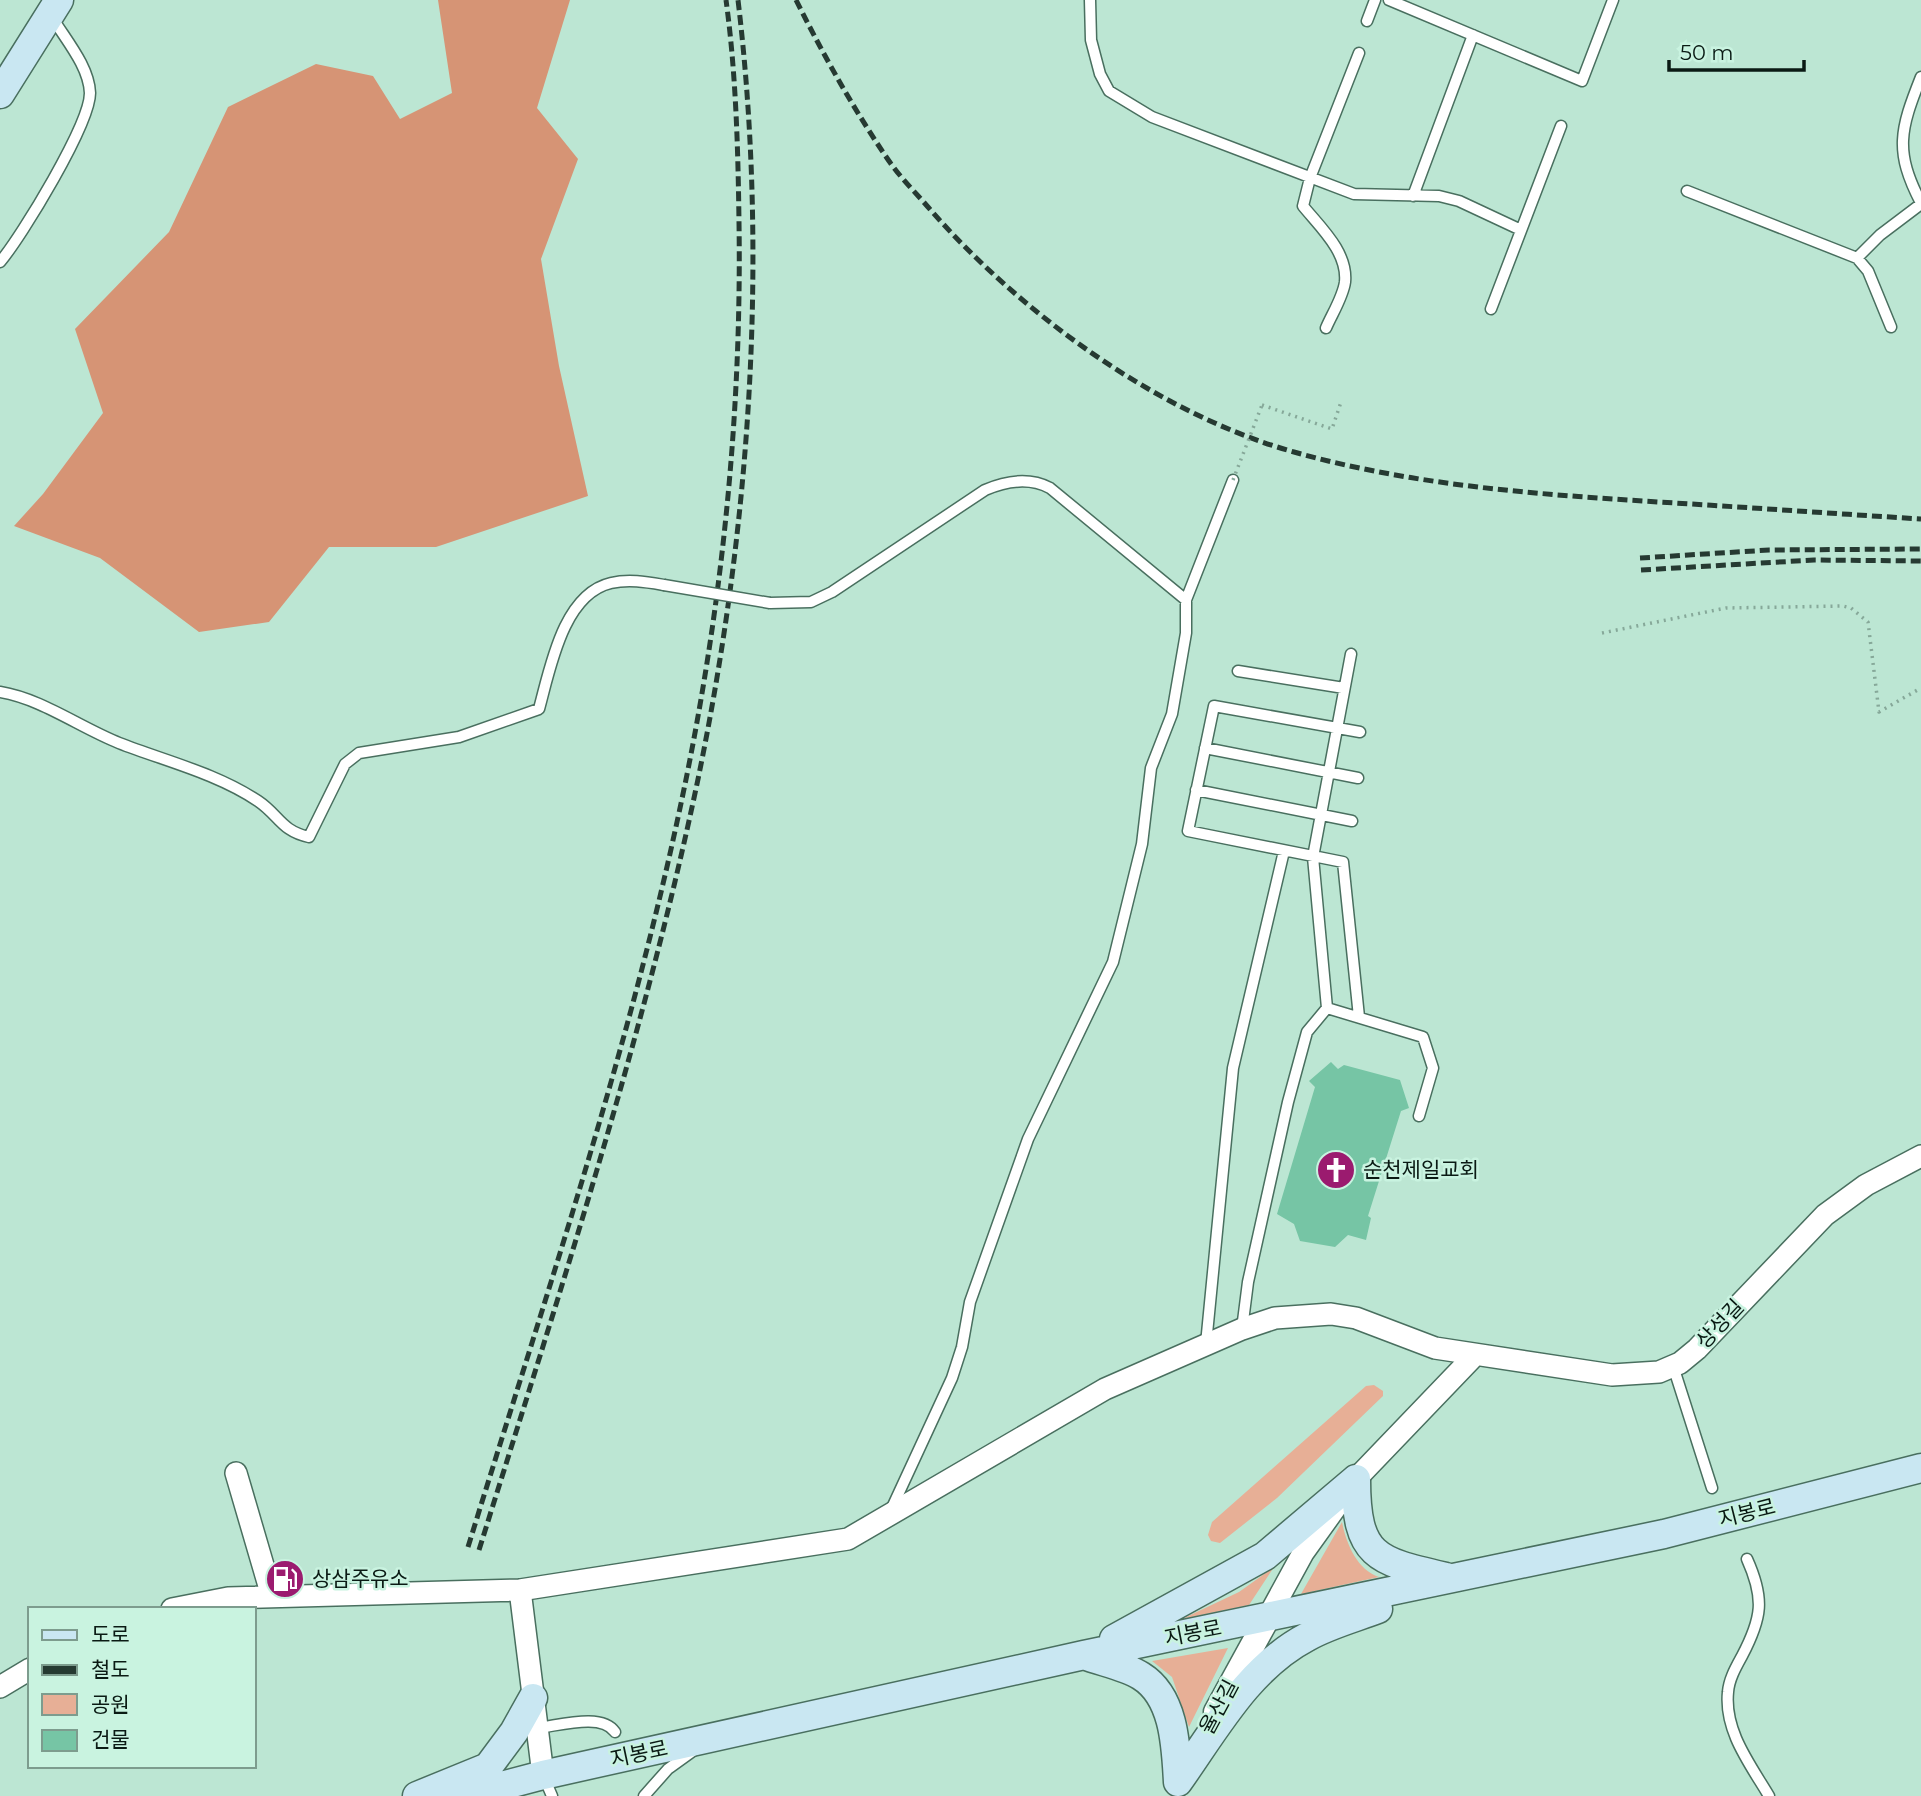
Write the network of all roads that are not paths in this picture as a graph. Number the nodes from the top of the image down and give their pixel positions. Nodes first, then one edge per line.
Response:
1 (1090, 0) edge
2 (1375, 0) edge
3 (1389, 0) edge
4 (1613, 0) edge
5 (55, 7) edge
6 (1367, 21) dead end
7 (1473, 35) junction
8 (1359, 53) dead end
9 (1921, 77) edge
10 (0, 94) edge
11 (1561, 126) dead end
12 (1310, 178) junction
13 (1687, 191) dead end
14 (1413, 196) junction
15 (1921, 204) edge
16 (1521, 230) junction
17 (1857, 258) junction
18 (0, 262) edge
19 (1491, 309) dead end
20 (1891, 327) dead end
21 (1326, 328) dead end
22 (1233, 480) road end
23 (1185, 600) junction
24 (1351, 654) dead end
25 (1238, 671) dead end
26 (1345, 688) junction
27 (0, 692) edge
28 (1337, 728) junction
29 (1360, 732) dead end
30 (1205, 748) junction
31 (1328, 772) junction
32 (1358, 778) dead end
33 (1196, 790) junction
34 (1320, 815) junction
35 (1352, 821) dead end
36 (1284, 851) junction
37 (1313, 857) junction
38 (1327, 1008) junction
39 (1359, 1017) junction
40 (1419, 1116) dead end
41 (1921, 1156) edge
42 (1242, 1329) junction
43 (1206, 1344) junction
44 (1474, 1356) junction
45 (1673, 1366) junction
46 (1921, 1468) edge
47 (236, 1473) dead end
48 (1356, 1479) junction
49 (1713, 1488) dead end
50 (889, 1513) junction
51 (1747, 1559) dead end
52 (1455, 1579) junction
53 (520, 1590) junction
54 (272, 1596) junction
55 (182, 1607) edge
56 (1267, 1619) junction
57 (1084, 1655) junction
58 (28, 1670) edge
59 (0, 1687) edge
60 (533, 1698) junction
61 (537, 1728) junction
62 (615, 1732) dead end
63 (707, 1740) junction
64 (548, 1786) edge
65 (1174, 1789) edge
66 (417, 1796) edge
67 (464, 1796) edge
68 (643, 1796) edge
69 (1769, 1796) edge

1 - 12 lane
2 - 6 lane
3 - 7 lane
4 - 7 lane
5 - 10 main road
5 - 18 lane
7 - 14 lane
8 - 12 lane
9 - 15 lane
11 - 16 lane
12 - 14 lane
12 - 21 lane
13 - 17 lane
14 - 16 lane
15 - 17 lane
16 - 19 lane
17 - 20 lane
22 - 23 lane
23 - 27 lane, bridge
23 - 50 lane
24 - 26 lane
25 - 26 lane
26 - 28 lane
28 - 29 lane
28 - 30 lane
28 - 31 lane
30 - 31 lane
30 - 33 lane
31 - 32 lane
31 - 34 lane
33 - 34 lane
33 - 36 lane
34 - 35 lane
34 - 37 lane
36 - 37 lane
36 - 43 lane
37 - 38 lane
37 - 39 lane
38 - 39 lane
38 - 42 lane
39 - 40 lane
41 - 45 street, 상성길
42 - 43 street, 상성길
42 - 44 street, 상성길
43 - 50 street, 상성길
44 - 45 street, 상성길
44 - 48 street
45 - 49 lane
46 - 52 main road, 지봉로
47 - 54 street
48 - 52 main road
48 - 56 street
48 - 57 main road
50 - 53 street, 상성길
51 - 69 lane
52 - 56 main road, 지봉로
52 - 65 main road
53 - 54 street, 상성길
53 - 60 street
54 - 55 street, 상성길
56 - 57 main road, 지봉로
56 - 65 street, 율산길
57 - 63 main road, 지봉로
57 - 65 main road
58 - 59 street
60 - 61 street
60 - 66 main road
61 - 62 lane
61 - 64 street
63 - 64 main road, 지봉로
63 - 68 lane
64 - 67 main road, 지봉로

